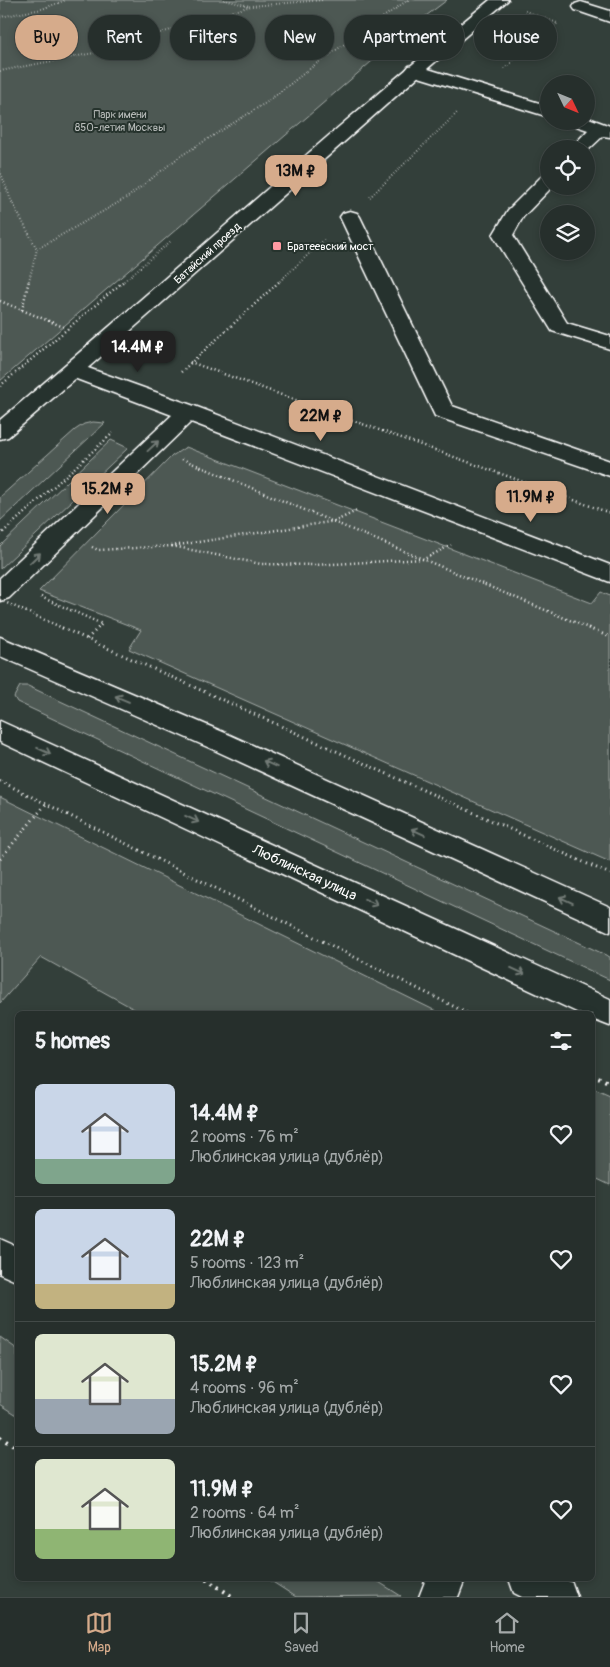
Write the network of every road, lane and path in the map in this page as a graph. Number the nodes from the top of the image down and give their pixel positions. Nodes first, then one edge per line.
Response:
1 (66, 0) edge
2 (224, 0) edge
3 (323, 0) edge
4 (408, 0) edge
5 (500, 0) edge
6 (251, 6) junction
7 (581, 7) dead end
8 (0, 17) edge
9 (610, 17) edge
10 (415, 70) junction
11 (0, 72) edge
12 (540, 109) edge
13 (605, 130) edge
14 (591, 140) edge
15 (0, 171) edge
16 (540, 189) edge
17 (350, 217) dead end
18 (37, 249) junction
19 (0, 302) edge
20 (92, 307) dead end
21 (22, 310) junction
22 (66, 328) junction
23 (610, 343) edge
24 (190, 362) dead end
25 (74, 370) junction
26 (0, 386) edge
27 (190, 412) junction
28 (0, 432) edge
29 (113, 433) dead end
30 (178, 458) dead end
31 (610, 469) edge
32 (359, 509) dead end
33 (610, 513) edge
34 (336, 522) junction
35 (0, 535) edge
36 (84, 544) dead end
37 (455, 544) dead end
38 (172, 546) junction
39 (424, 559) junction
40 (610, 574) edge
41 (0, 592) edge
42 (36, 594) dead end
43 (0, 600) edge
44 (610, 637) edge
45 (87, 639) junction
46 (0, 646) edge
47 (0, 731) edge
48 (0, 781) edge
49 (46, 804) junction
50 (0, 859) edge
51 (610, 874) edge
52 (610, 920) edge
53 (463, 1011) edge
54 (610, 1013) edge
55 (595, 1076) edge
56 (610, 1083) edge
57 (0, 1255) edge
58 (15, 1264) edge
59 (0, 1437) edge
60 (15, 1447) edge
61 (209, 1581) edge
62 (445, 1581) edge
63 (531, 1581) edge
64 (233, 1597) edge
65 (438, 1597) edge
66 (558, 1597) edge

1 - 8 path
2 - 6 path
3 - 6 path
4 - 18 path
5 - 10 main road, Батайский проезд
6 - 11 path
7 - 9 main road
10 - 12 main road
10 - 25 main road, Батайский проезд
13 - 14 main road
15 - 18 path
16 - 23 main road
17 - 31 main road
18 - 21 path
19 - 21 path
20 - 22 path
21 - 22 path
22 - 26 path
24 - 33 path
25 - 27 main road
25 - 28 main road, Батайский проезд
27 - 40 main road
41 -> 27 main road
29 - 35 path
30 - 34 path
32 - 34 path
34 - 38 path
34 - 39 path
36 - 38 path
37 - 39 path
38 - 39 path
39 - 44 path
42 - 45 path
43 - 45 path, bridge
45 - 51 path
52 -> 46 main road
47 -> 54 main road, Люблинская улица
48 - 49 path
49 - 50 path
49 - 53 path
55 - 56 path
57 - 58 main road
59 - 60 path
61 - 64 path
62 - 65 main road
63 - 66 main road

